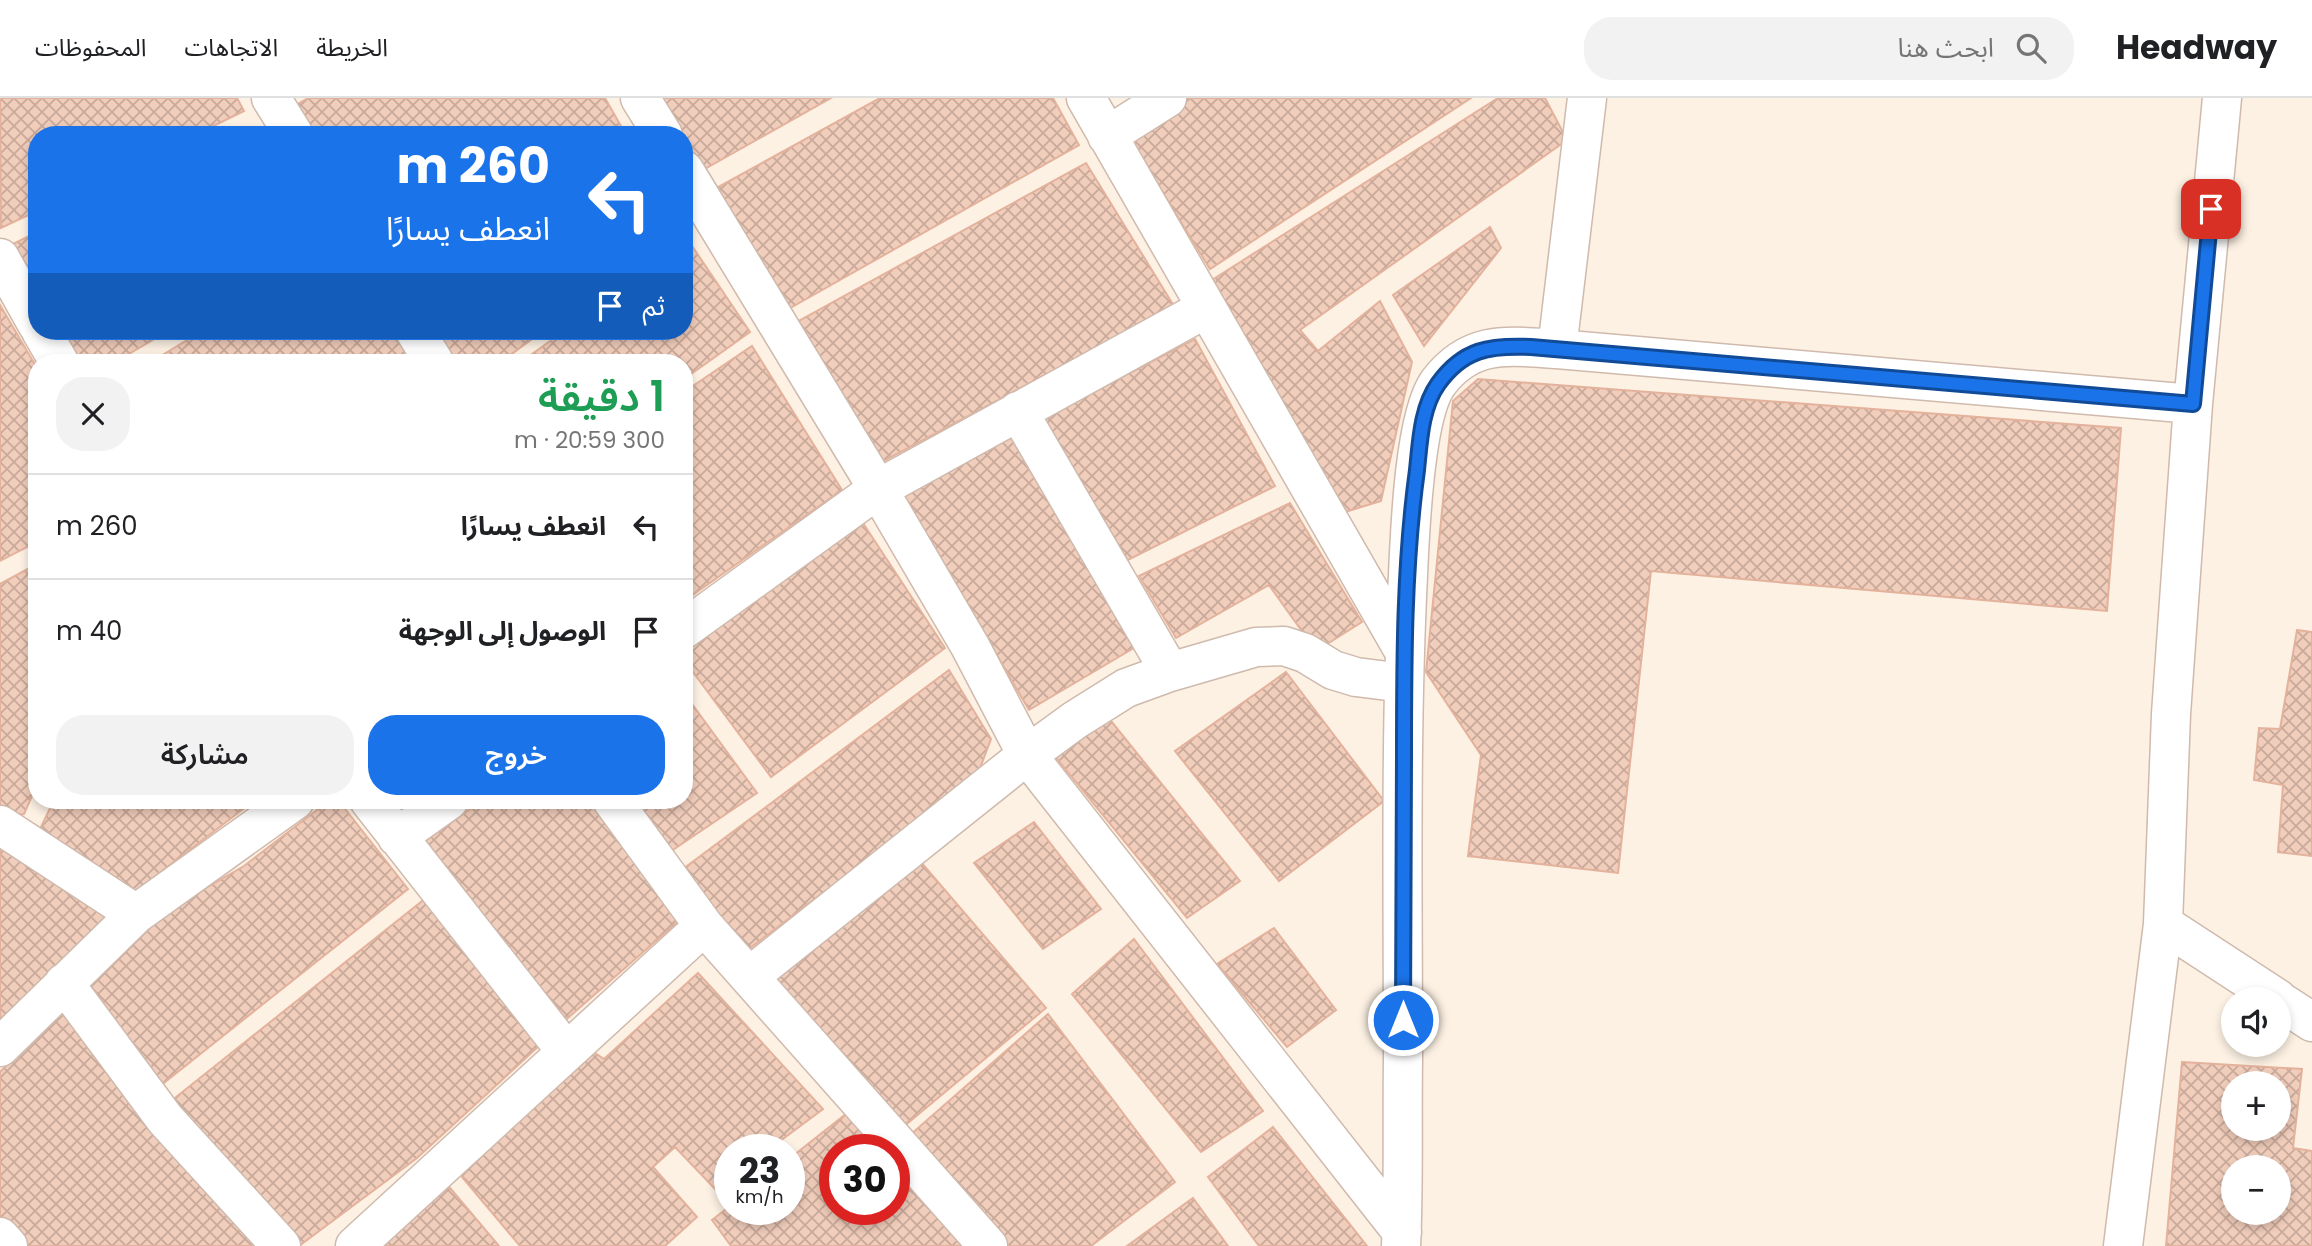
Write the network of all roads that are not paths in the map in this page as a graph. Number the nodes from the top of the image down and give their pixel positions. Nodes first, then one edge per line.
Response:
1 (271, 98) edge
2 (640, 98) edge
3 (1086, 98) edge
4 (1167, 98) edge
5 (1587, 98) edge
6 (2222, 98) edge
7 (288, 126) edge
8 (657, 126) edge
9 (1107, 136) junction
10 (693, 185) edge
11 (0, 258) edge
12 (28, 308) edge
13 (1205, 309) junction
14 (1557, 349) junction
15 (2193, 404) junction
16 (1018, 411) junction
17 (878, 489) junction
18 (693, 623) edge
19 (1404, 667) junction
20 (1170, 671) junction
21 (1027, 755) junction
22 (282, 809) edge
23 (376, 809) edge
24 (436, 809) edge
25 (619, 809) edge
26 (0, 825) edge
27 (397, 837) junction
28 (136, 914) junction
29 (2163, 924) junction
30 (704, 926) junction
31 (750, 976) junction
32 (64, 983) junction
33 (2258, 987) edge
34 (2291, 1008) edge
35 (2312, 1022) edge
36 (0, 1046) edge
37 (566, 1052) junction
38 (0, 1237) edge
39 (1401, 1239) edge
40 (8, 1246) edge
41 (281, 1246) edge
42 (355, 1246) edge
43 (988, 1246) edge
44 (2123, 1246) edge

1 - 7 street
2 - 8 street
3 - 9 street
4 - 9 street
5 - 14 street
6 - 15 street
9 - 13 street
10 - 17 street
11 - 12 street
13 - 16 street
13 - 19 street
14 - 15 street
14 - 19 street
15 - 29 street
16 - 17 street
16 - 20 street
17 - 18 street
17 - 21 street
19 - 20 street
19 - 39 street
20 - 21 street
21 - 31 street
21 - 39 street
22 - 28 street
23 - 27 street
24 - 27 street
25 - 30 street
26 - 28 street
27 - 37 street
28 - 32 street
29 - 33 street
29 - 44 street
30 - 31 street
30 - 37 street
31 - 43 street
32 - 36 street
32 - 41 street
34 - 35 street
37 - 42 street
38 - 40 street

